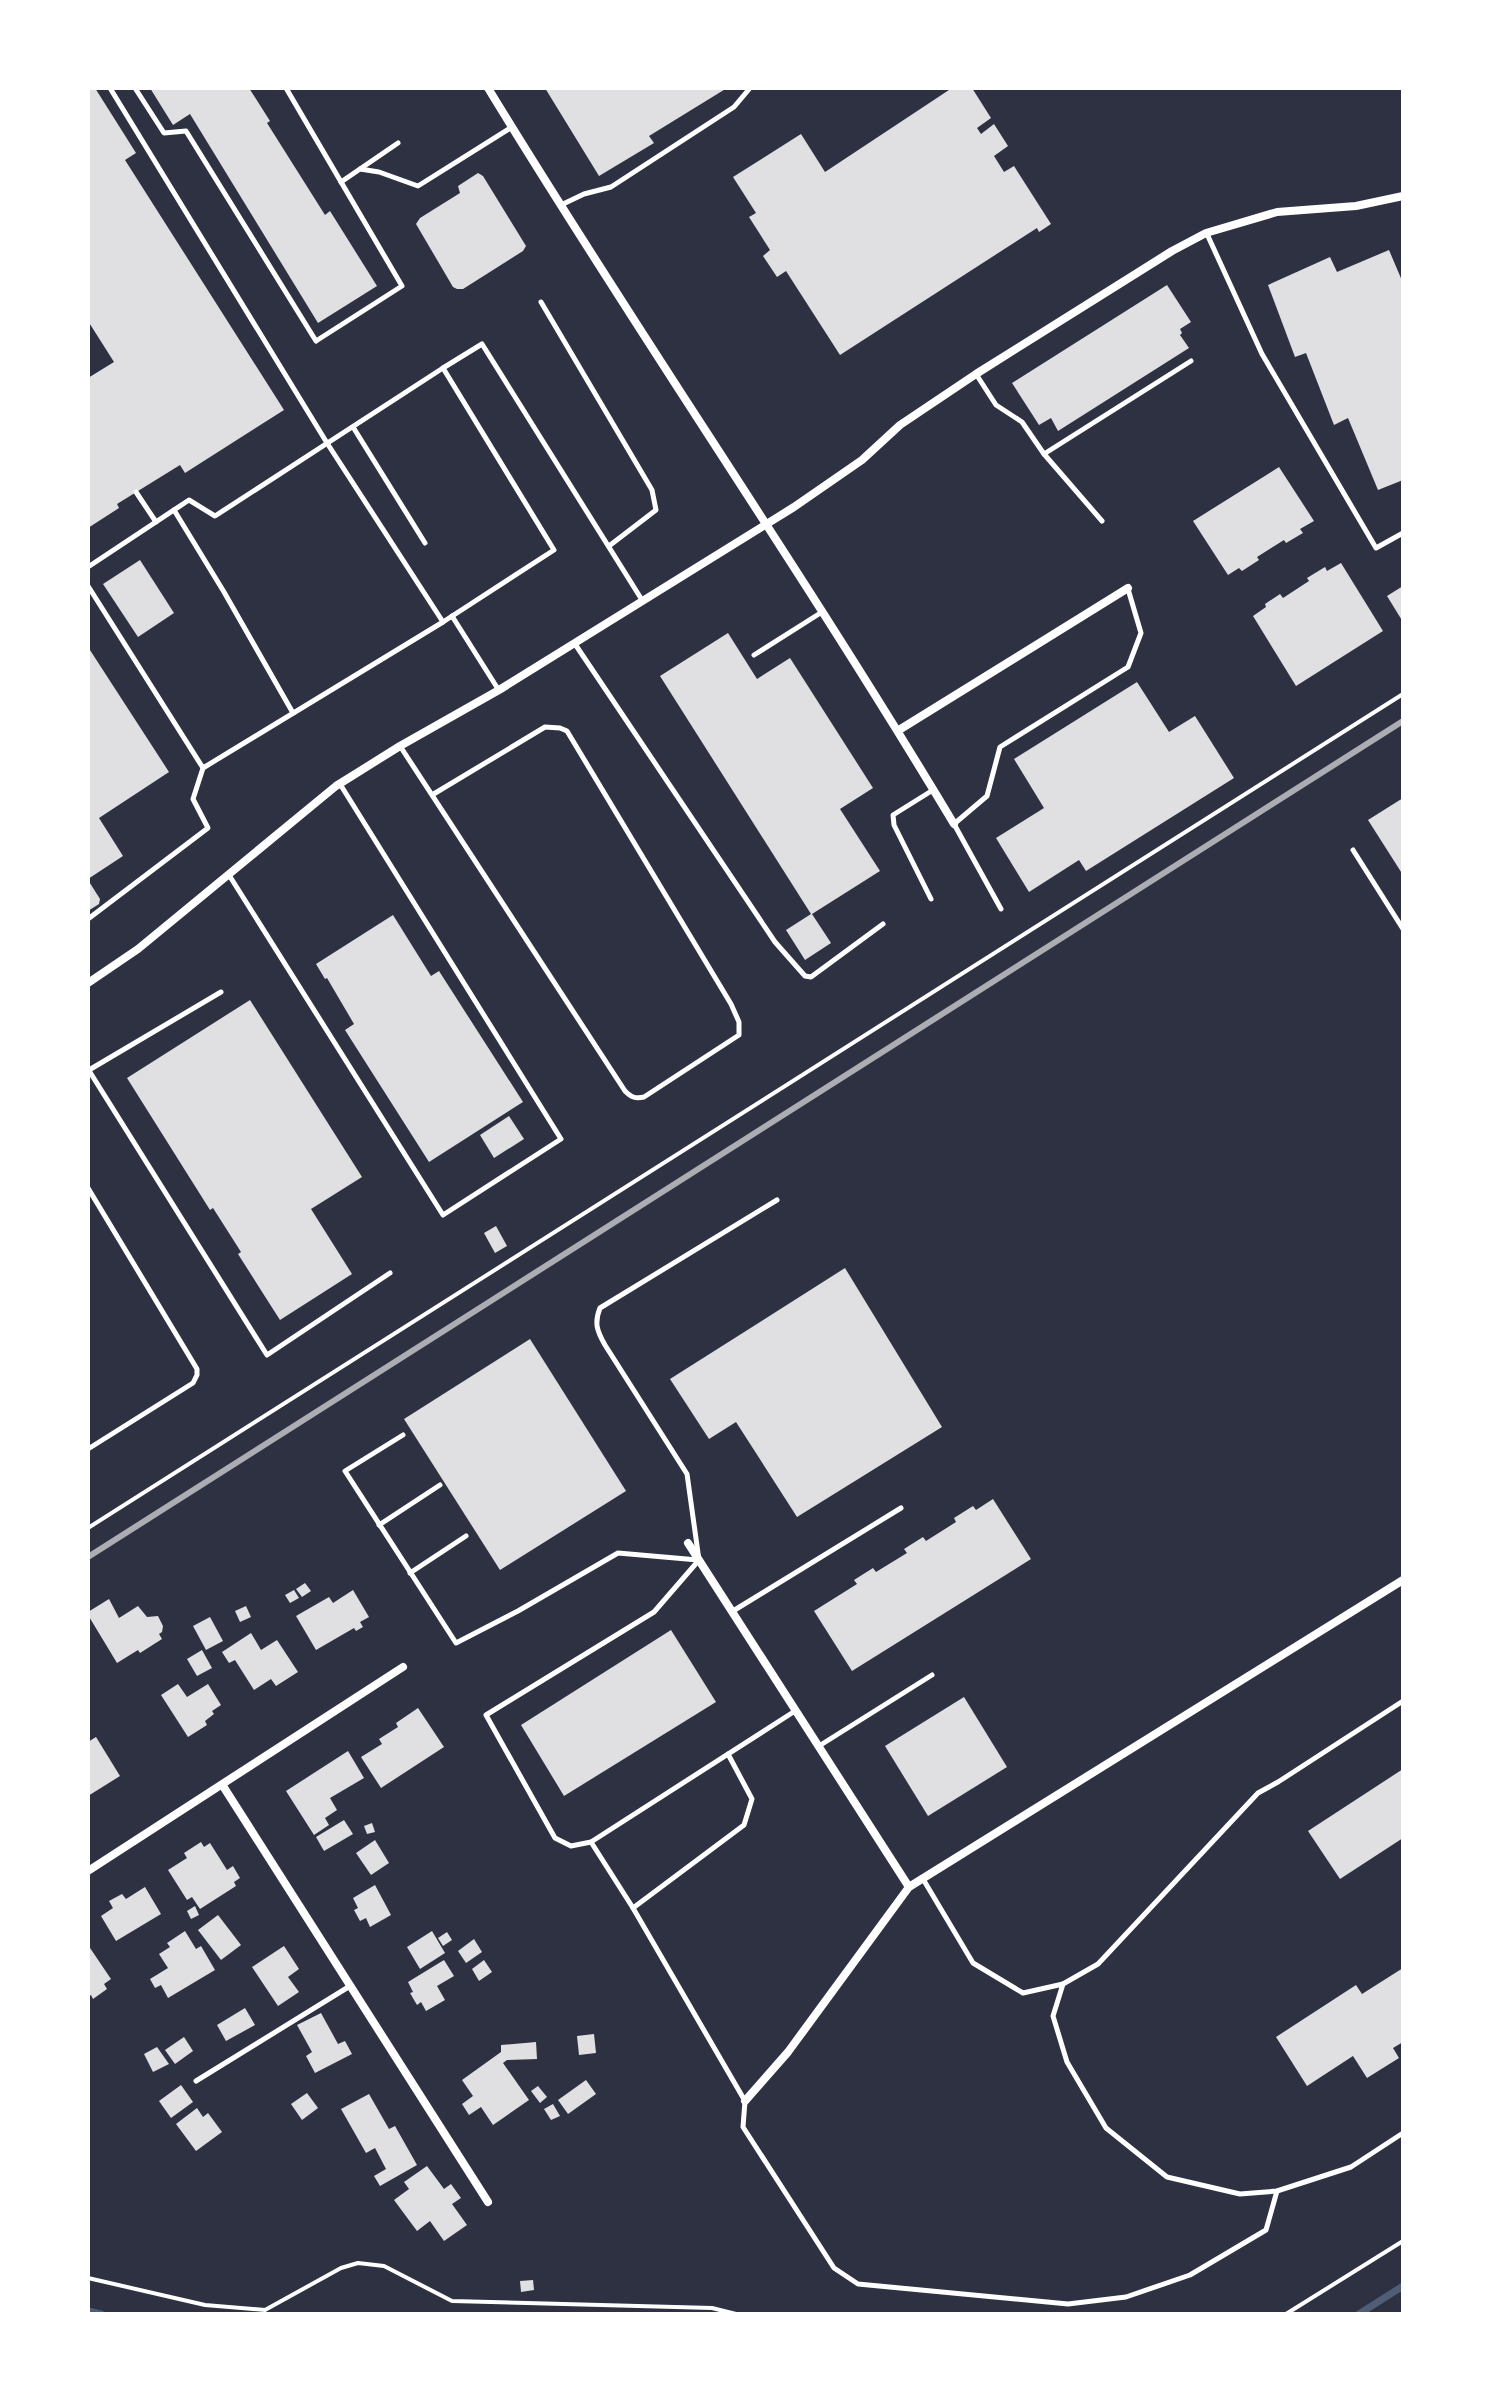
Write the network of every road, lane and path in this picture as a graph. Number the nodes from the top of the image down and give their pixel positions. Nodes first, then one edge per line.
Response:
1 (110, 88) edge
2 (135, 88) edge
3 (286, 88) edge
4 (488, 88) edge
5 (750, 88) edge
6 (512, 127) junction
7 (398, 143) dead end
8 (360, 169) junction
9 (341, 182) junction
10 (1403, 196) edge
11 (560, 205) junction
12 (1206, 233) junction
13 (541, 302) dead end
14 (1191, 361) dead end
15 (443, 368) junction
16 (976, 374) junction
17 (353, 427) junction
18 (327, 443) junction
19 (1044, 454) junction
20 (136, 492) dead end
21 (174, 510) junction
22 (1102, 521) dead end
23 (156, 522) junction
24 (766, 523) junction
25 (1403, 533) edge
26 (425, 543) dead end
27 (609, 546) junction
28 (88, 567) edge
29 (1128, 588) joint
30 (89, 590) edge
31 (642, 600) junction
32 (823, 611) junction
33 (452, 616) junction
34 (443, 622) junction
35 (574, 643) junction
36 (754, 655) dead end
37 (499, 690) junction
38 (1403, 694) edge
39 (293, 713) junction
40 (899, 730) junction
41 (400, 746) junction
42 (203, 768) junction
43 (340, 784) junction
44 (933, 789) junction
45 (432, 795) junction
46 (954, 824) junction
47 (1353, 850) dead end
48 (229, 875) junction
49 (931, 899) dead end
50 (1001, 909) dead end
51 (88, 919) edge
52 (883, 924) dead end
53 (1403, 929) edge
54 (88, 983) edge
55 (221, 992) dead end
56 (88, 1069) edge
57 (88, 1188) edge
58 (777, 1200) dead end
59 (390, 1273) dead end
60 (403, 1435) dead end
61 (88, 1449) edge
62 (440, 1485) dead end
63 (901, 1508) dead end
64 (379, 1525) junction
65 (88, 1528) edge
66 (466, 1536) dead end
67 (688, 1543) dead end
68 (699, 1560) junction
69 (410, 1573) junction
70 (1403, 1580) edge
71 (732, 1611) junction
72 (403, 1667) dead end
73 (932, 1675) dead end
74 (1403, 1701) edge
75 (796, 1711) junction
76 (819, 1747) junction
77 (728, 1754) junction
78 (223, 1786) junction
79 (591, 1842) junction
80 (88, 1871) edge
81 (923, 1879) junction
82 (909, 1887) junction
83 (633, 1908) junction
84 (1063, 1984) junction
85 (350, 1986) junction
86 (196, 2081) dead end
87 (745, 2101) junction
88 (1403, 2133) edge
89 (1277, 2191) junction
90 (488, 2202) dead end
91 (1403, 2241) edge
92 (88, 2278) edge
93 (736, 2314) edge
94 (1286, 2314) edge

1 - 18 lane
2 - 9 lane
3 - 9 lane
4 - 6 street
5 - 11 lane
6 - 8 lane
6 - 11 street
7 - 8 lane
8 - 9 lane
10 - 12 street
11 - 24 street
12 - 16 street
12 - 25 lane
13 - 27 lane
14 - 19 lane
15 - 17 lane
15 - 27 lane
15 - 33 lane
16 - 19 lane
16 - 24 street
17 - 18 lane
17 - 26 lane
18 - 21 lane
18 - 34 lane
19 - 22 lane
20 - 23 lane
21 - 23 lane
21 - 39 lane
23 - 28 lane
24 - 31 street
24 - 32 street
27 - 31 lane
29 - 40 street
29 - 46 lane
30 - 42 lane
31 - 35 street
32 - 36 lane
32 - 40 street
33 - 34 lane
33 - 37 lane
34 - 39 lane
35 - 37 street
35 - 52 lane
37 - 41 street
38 - 65 path
39 - 42 lane
40 - 44 street
41 - 43 street
41 - 45 lane
42 - 51 lane
43 - 48 street
43 - 48 lane
44 - 46 street
44 - 49 lane
45 - 45 lane
46 - 50 lane
47 - 53 lane
48 - 54 street
55 - 56 lane
56 - 59 lane
57 - 61 lane
58 - 68 lane
60 - 64 lane
62 - 64 lane
63 - 71 lane
64 - 69 lane
66 - 69 lane
67 - 68 street
68 - 69 lane
68 - 71 street
68 - 79 lane
70 - 81 street
71 - 75 street
72 - 78 street
73 - 76 lane
74 - 84 lane
75 - 76 street
75 - 77 lane
76 - 82 street
77 - 79 lane
77 - 83 lane
78 - 80 street
78 - 85 street
79 - 83 lane
81 - 82 street
81 - 84 lane
82 - 87 street
83 - 87 lane
84 - 89 lane
85 - 86 lane
85 - 90 street
87 - 89 lane
88 - 89 lane
91 - 94 path
92 - 93 path

